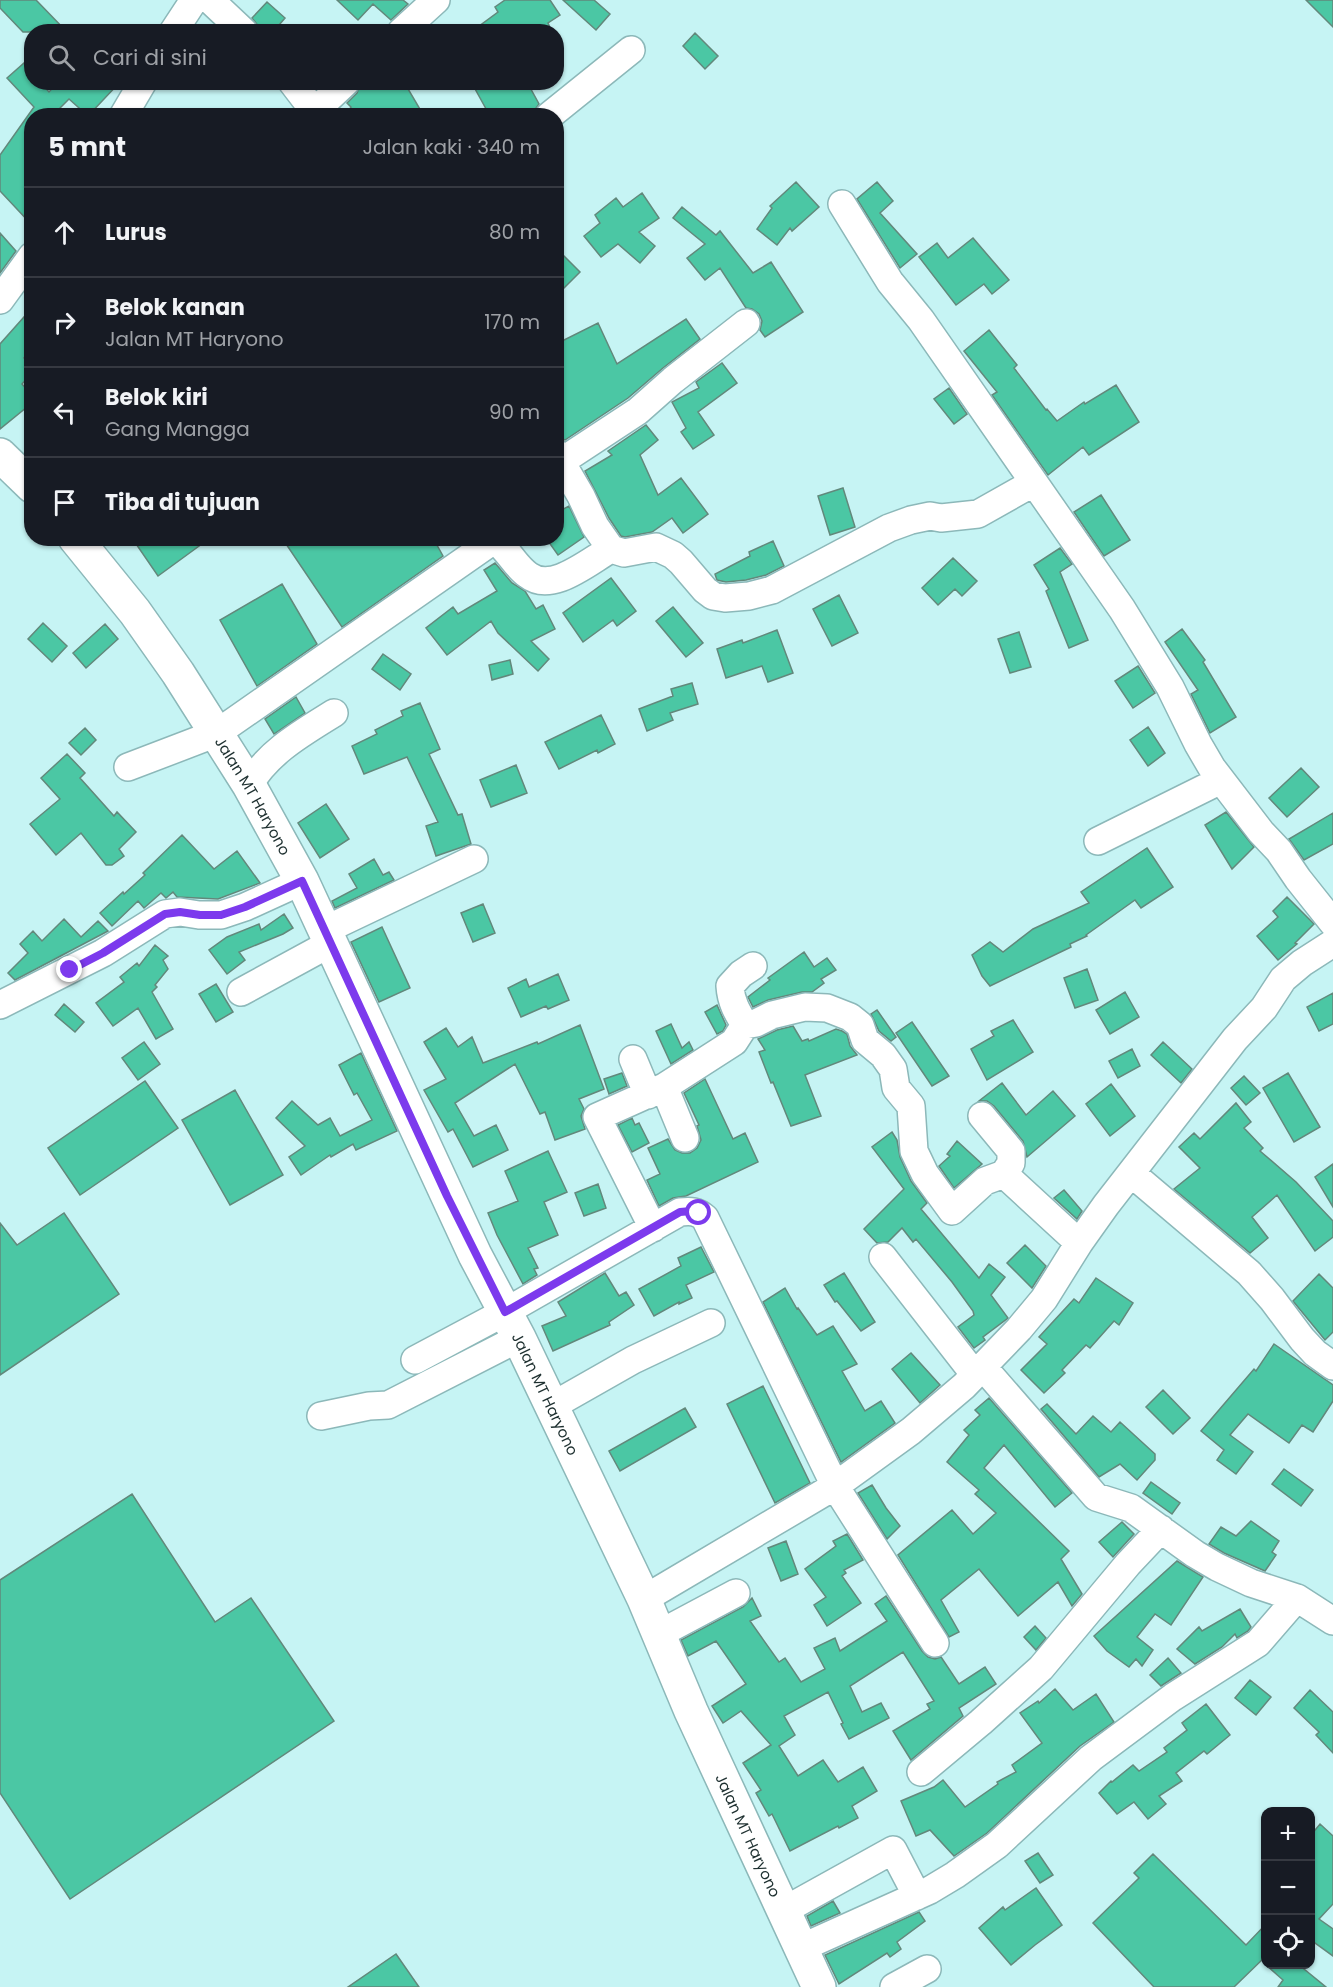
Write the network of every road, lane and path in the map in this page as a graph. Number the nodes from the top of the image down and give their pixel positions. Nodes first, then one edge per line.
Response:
1 (194, 0) edge
2 (210, 0) edge
3 (432, 1) edge
4 (178, 24) edge
5 (236, 24) edge
6 (409, 24) edge
7 (631, 50) dead end
8 (138, 90) edge
9 (298, 90) edge
10 (338, 90) edge
11 (128, 108) edge
12 (312, 108) edge
13 (321, 108) edge
14 (559, 108) edge
15 (842, 204) dead end
16 (24, 267) edge
17 (0, 300) edge
18 (746, 323) dead end
19 (564, 454) edge
20 (0, 455) edge
21 (564, 466) edge
22 (24, 478) edge
23 (1033, 483) junction
24 (81, 546) edge
25 (485, 546) edge
26 (502, 546) edge
27 (611, 549) junction
28 (334, 713) dead end
29 (217, 733) junction
30 (128, 767) dead end
31 (1221, 780) junction
32 (249, 786) junction
33 (1098, 841) dead end
34 (474, 859) dead end
35 (302, 881) junction
36 (1333, 923) edge
37 (328, 937) junction
38 (1333, 943) edge
39 (753, 966) dead end
40 (241, 992) dead end
41 (0, 1005) edge
42 (745, 1025) junction
43 (633, 1059) dead end
44 (656, 1091) junction
45 (982, 1116) dead end
46 (685, 1138) dead end
47 (1131, 1173) junction
48 (1004, 1174) junction
49 (653, 1228) junction
50 (1079, 1243) junction
51 (883, 1257) dead end
52 (711, 1323) dead end
53 (512, 1325) junction
54 (415, 1360) dead end
55 (1333, 1366) edge
56 (979, 1371) junction
57 (552, 1406) junction
58 (321, 1416) dead end
59 (835, 1486) junction
60 (1161, 1529) junction
61 (736, 1593) dead end
62 (1297, 1598) junction
63 (644, 1599) junction
64 (1333, 1621) edge
65 (659, 1634) junction
66 (935, 1643) dead end
67 (921, 1772) dead end
68 (916, 1896) junction
69 (783, 1911) junction
70 (801, 1948) junction
71 (927, 1969) dead end
72 (819, 1987) edge
73 (894, 1987) edge

1 - 4 street
2 - 5 street
3 - 6 street
7 - 14 street
8 - 11 street
9 - 12 street
10 - 13 street
15 - 23 street
16 - 17 street
18 - 19 street
20 - 22 main road
21 - 27 street
23 - 27 street
23 - 31 street
24 - 29 main road, Jalan MT Haryono
25 - 29 street
26 - 27 street
28 - 32 street
29 - 30 street
29 - 32 main road, Jalan MT Haryono
31 - 33 street
31 - 36 street
32 - 35 main road, Jalan MT Haryono
34 - 37 street
35 - 37 main road, Jalan MT Haryono
35 - 41 street
37 - 40 street
37 - 53 main road, Jalan MT Haryono
38 - 47 street
39 - 42 street
42 - 44 street
42 - 48 street
43 - 44 street
44 - 46 street
44 - 49 street
45 - 48 street
47 - 50 street
47 - 55 street
48 - 50 street
49 - 53 street
49 - 59 street
50 - 56 street
51 - 56 street
52 - 57 street
53 - 54 street
53 - 57 main road, Jalan MT Haryono
53 - 58 street
56 - 59 street
56 - 60 street
57 - 63 main road, Jalan MT Haryono
59 - 63 street
59 - 66 street
60 - 62 street
60 - 67 street
61 - 65 street
62 - 64 street
62 - 68 street
63 - 65 main road, Jalan MT Haryono
65 - 69 main road, Jalan MT Haryono
68 - 69 street
68 - 70 street
69 - 70 main road, Jalan MT Haryono
70 - 72 main road, Jalan MT Haryono
71 - 73 street

